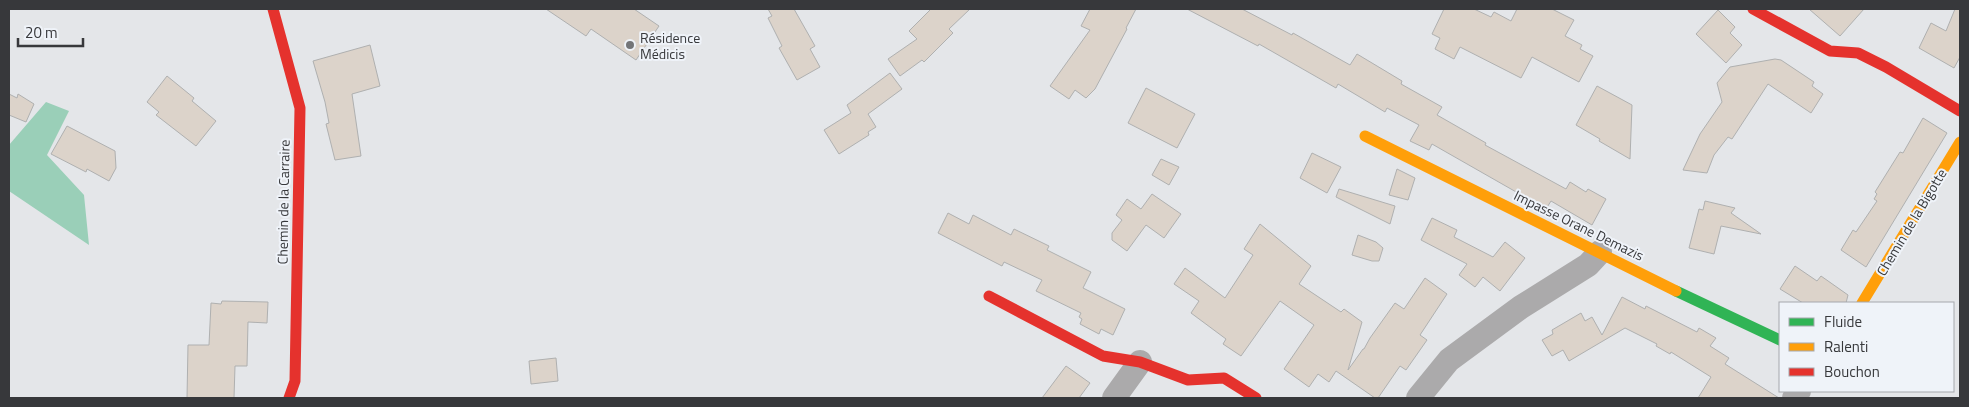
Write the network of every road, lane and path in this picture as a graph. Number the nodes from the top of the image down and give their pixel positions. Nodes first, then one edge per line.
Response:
1 (272, 9) edge
2 (1754, 9) edge
3 (1960, 111) edge
4 (1365, 136) dead end
5 (1960, 142) edge
6 (1600, 252) junction
7 (989, 296) dead end
8 (1863, 302) edge
9 (1779, 340) edge
10 (1140, 362) junction
11 (289, 398) edge
12 (1114, 398) edge
13 (1256, 398) edge
14 (1418, 398) edge

1 - 11 street, Chemin de la Carraire
2 - 3 street
4 - 6 street, Impasse Orane Demazis
5 - 8 street, Chemin de la Bigotte
6 - 9 street, Impasse Orane Demazis
6 - 14 street
7 - 10 street
10 - 12 street
10 - 13 street

